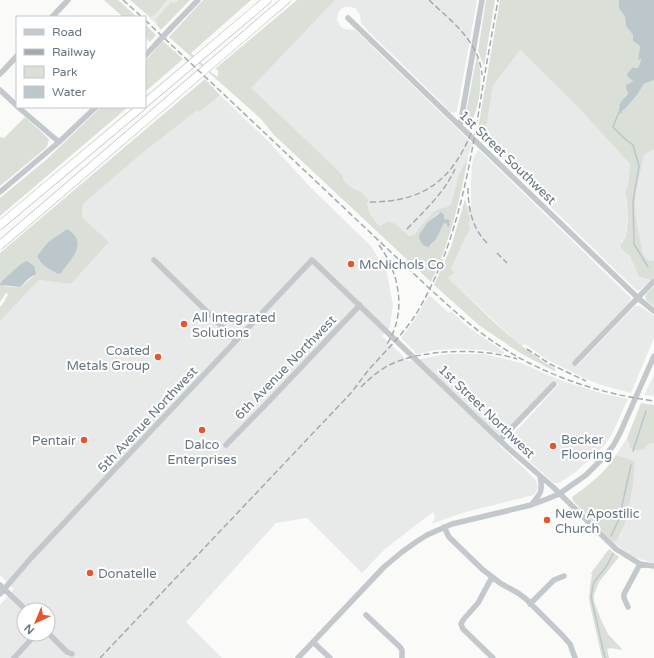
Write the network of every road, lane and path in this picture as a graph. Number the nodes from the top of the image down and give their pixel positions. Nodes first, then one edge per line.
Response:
1 (68, 0) edge
2 (198, 0) edge
3 (267, 0) edge
4 (286, 0) edge
5 (482, 0) edge
6 (53, 16) edge
7 (348, 18) dead end
8 (146, 55) edge
9 (16, 57) edge
10 (0, 74) edge
11 (0, 90) edge
12 (146, 102) edge
13 (16, 104) edge
14 (20, 108) edge
15 (95, 108) edge
16 (140, 108) edge
17 (460, 126) junction
18 (59, 142) junction
19 (0, 192) edge
20 (0, 225) edge
21 (0, 244) edge
22 (154, 260) dead end
23 (312, 260) joint
24 (654, 281) edge
25 (638, 298) junction
26 (360, 305) junction
27 (654, 311) edge
28 (236, 340) junction
29 (654, 356) edge
30 (575, 364) dead end
31 (554, 384) dead end
32 (500, 440) junction
33 (226, 445) dead end
34 (540, 476) junction
35 (559, 494) junction
36 (531, 505) junction
37 (444, 527) junction
38 (640, 564) junction
39 (654, 566) edge
40 (564, 576) dead end
41 (492, 577) junction
42 (2, 587) edge
43 (0, 594) edge
44 (18, 602) edge
45 (530, 604) junction
46 (628, 607) dead end
47 (366, 614) dead end
48 (56, 641) edge
49 (29, 642) edge
50 (313, 642) junction
51 (322, 651) junction
52 (72, 654) dead end
53 (319, 657) dead end
54 (14, 658) edge
55 (298, 658) edge
56 (330, 658) edge
57 (402, 658) edge
58 (494, 658) edge
59 (575, 658) edge

1 - 6 street
2 - 8 street, bridge
3 - 12 highway
4 - 21 highway
5 - 17 street
7 - 17 street, 1st Street Southwest
9 - 10 street
11 - 13 street
14 - 18 street
15 - 18 street
16 - 20 highway
17 - 25 street, 1st Street Southwest
18 - 19 street
22 - 28 street
23 - 26 street, 1st Street Northwest
23 - 28 street, 5th Avenue Northwest
24 - 25 street
25 - 27 street, 1st Street Southwest
25 - 30 street
26 - 32 street, 1st Street Northwest
26 - 33 street, 6th Avenue Northwest
28 - 42 street, 5th Avenue Northwest
29 - 35 street
31 - 32 street
32 - 34 street, 1st Street Northwest
34 - 35 street, 1st Street Northwest
34 - 36 street
35 - 36 street
35 - 38 street, 1st Street Northwest
36 - 37 street
37 - 41 street
37 - 50 street
38 - 39 street, 1st Street Northwest
38 - 46 street
40 - 45 street
41 - 45 street
41 - 58 street
42 - 43 street, 5th Avenue Northwest
42 - 44 street
45 - 59 street
47 - 57 street
48 - 52 street
49 - 54 street
50 - 51 street
50 - 55 street
51 - 53 street
51 - 56 street

